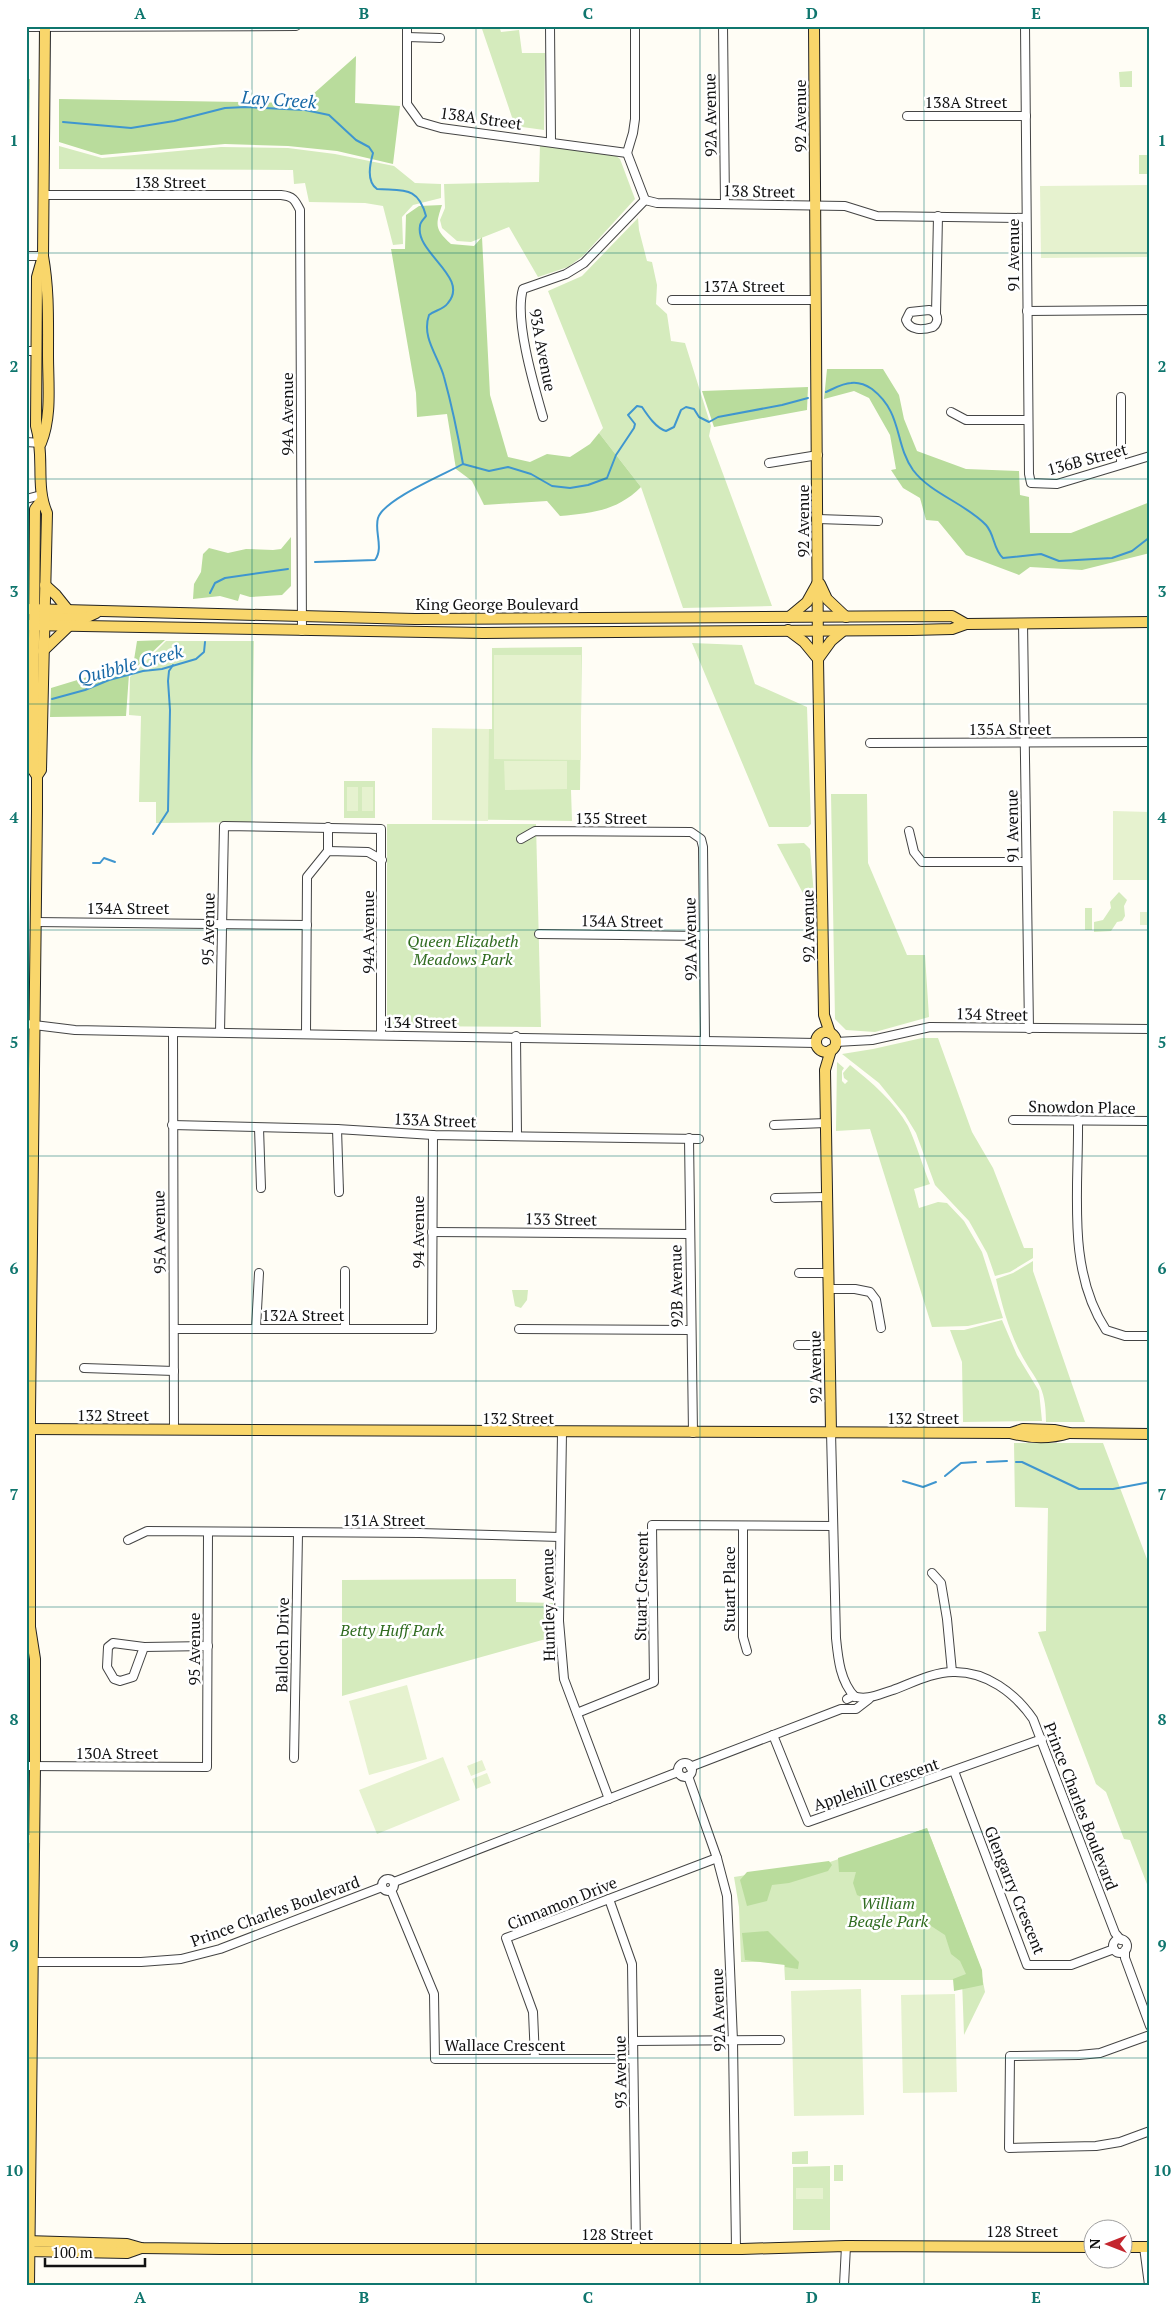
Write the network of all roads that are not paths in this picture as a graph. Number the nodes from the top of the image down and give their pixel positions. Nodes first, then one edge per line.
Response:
1 (156, 26) edge
2 (407, 26) edge
3 (550, 26) edge
4 (635, 26) edge
5 (723, 26) edge
6 (814, 26) edge
7 (1025, 26) edge
8 (26, 27) edge
9 (45, 27) edge
10 (296, 27) edge
11 (407, 37) junction
12 (440, 38) dead end
13 (907, 116) dead end
14 (1026, 116) junction
15 (551, 142) junction
16 (626, 153) junction
17 (45, 195) junction
18 (295, 199) joint
19 (645, 200) junction
20 (724, 204) junction
21 (815, 206) junction
22 (938, 216) junction
23 (1026, 218) junction
24 (26, 256) edge
25 (43, 256) junction
26 (37, 277) junction
27 (672, 300) dead end
28 (816, 300) junction
29 (1027, 310) junction
30 (1150, 310) edge
31 (936, 314) dead end
32 (31, 351) edge
33 (48, 356) junction
34 (1121, 397) dead end
35 (952, 412) dead end
36 (543, 417) dead end
37 (1028, 420) junction
38 (26, 442) edge
39 (41, 442) junction
40 (818, 455) junction
41 (1150, 456) edge
42 (768, 463) dead end
43 (1121, 464) junction
44 (1031, 484) joint
45 (26, 499) edge
46 (36, 503) edge
47 (818, 519) junction
48 (878, 521) dead end
49 (818, 581) junction
50 (46, 585) junction
51 (30, 588) edge
52 (68, 610) junction
53 (101, 612) junction
54 (36, 617) edge
55 (302, 617) junction
56 (789, 617) junction
57 (818, 617) junction
58 (846, 617) junction
59 (1150, 622) edge
60 (1023, 623) junction
61 (966, 624) junction
62 (68, 627) junction
63 (302, 630) junction
64 (788, 630) junction
65 (818, 630) junction
66 (843, 631) junction
67 (34, 650) edge
68 (818, 659) junction
69 (870, 742) dead end
70 (1150, 742) edge
71 (1024, 743) junction
72 (328, 827) junction
73 (909, 831) dead end
74 (521, 838) dead end
75 (701, 838) joint
76 (328, 851) junction
77 (382, 860) junction
78 (1026, 862) junction
79 (35, 922) junction
80 (221, 923) junction
81 (307, 925) junction
82 (540, 934) dead end
83 (704, 936) junction
84 (30, 1024) edge
85 (1029, 1029) junction
86 (1150, 1029) edge
87 (173, 1032) junction
88 (220, 1032) junction
89 (306, 1034) junction
90 (381, 1035) junction
91 (516, 1036) junction
92 (705, 1040) junction
93 (825, 1042) junction
94 (30, 1115) edge
95 (1013, 1120) dead end
96 (1078, 1120) junction
97 (1150, 1121) edge
98 (826, 1123) junction
99 (172, 1125) junction
100 (774, 1125) dead end
101 (259, 1128) junction
102 (337, 1129) junction
103 (433, 1135) junction
104 (517, 1135) junction
105 (689, 1138) junction
106 (699, 1139) dead end
107 (261, 1188) dead end
108 (339, 1192) dead end
109 (827, 1197) junction
110 (775, 1198) dead end
111 (432, 1232) junction
112 (689, 1234) junction
113 (346, 1271) dead end
114 (260, 1273) dead end
115 (799, 1273) dead end
116 (829, 1273) junction
117 (829, 1289) junction
118 (174, 1328) junction
119 (256, 1328) junction
120 (346, 1328) junction
121 (432, 1328) joint
122 (881, 1328) dead end
123 (519, 1329) dead end
124 (690, 1330) junction
125 (1150, 1336) edge
126 (798, 1345) dead end
127 (830, 1345) junction
128 (84, 1368) dead end
129 (174, 1371) junction
130 (28, 1429) edge
131 (174, 1430) junction
132 (831, 1432) junction
133 (562, 1433) junction
134 (693, 1433) junction
135 (1150, 1434) edge
136 (743, 1526) junction
137 (833, 1526) junction
138 (208, 1532) junction
139 (298, 1534) junction
140 (560, 1537) junction
141 (128, 1540) dead end
142 (932, 1573) dead end
143 (30, 1626) junction
144 (208, 1646) junction
145 (144, 1647) junction
146 (26, 1648) edge
147 (747, 1651) dead end
148 (952, 1672) junction
149 (851, 1703) junction
150 (577, 1713) junction
151 (773, 1735) junction
152 (1042, 1739) junction
153 (294, 1758) dead end
154 (31, 1766) edge
155 (207, 1767) joint
156 (690, 1767) junction
157 (954, 1771) junction
158 (678, 1772) junction
159 (688, 1776) junction
160 (609, 1799) junction
161 (30, 1839) edge
162 (717, 1858) junction
163 (394, 1882) junction
164 (382, 1887) junction
165 (390, 1890) junction
166 (609, 1899) junction
167 (1120, 1949) junction
168 (29, 1962) edge
169 (1150, 2026) edge
170 (1150, 2035) edge
171 (780, 2040) dead end
172 (633, 2041) junction
173 (732, 2041) junction
174 (535, 2059) junction
175 (633, 2059) junction
176 (28, 2077) edge
177 (28, 2115) edge
178 (1150, 2131) edge
179 (27, 2246) edge
180 (846, 2246) junction
181 (1084, 2247) edge
182 (1134, 2247) edge
183 (1147, 2248) edge
184 (636, 2249) junction
185 (736, 2249) junction
186 (28, 2285) edge
187 (844, 2285) edge
188 (1150, 2285) edge

1 - 9 street
1 - 10 street
2 - 11 street
3 - 15 street
4 - 16 street
5 - 20 street, 92A Avenue
6 - 21 main road, 92 Avenue
7 - 14 street, 91 Avenue
8 - 9 street
9 - 17 main road
11 - 12 street
11 - 15 street, 138A Street
13 - 14 street, 138A Street
14 - 23 street, 91 Avenue
15 - 16 street, 138A Street
16 - 19 street
17 - 18 street, 138 Street
17 - 25 main road
18 - 55 street, 94A Avenue
19 - 20 street, 138 Street
19 - 36 street, 93A Avenue
20 - 21 street, 138 Street
21 - 22 street, 138 Street
21 - 28 main road, 92 Avenue
22 - 23 street, 138 Street
22 - 31 street
23 - 29 street, 91 Avenue
24 - 25 street
25 - 26 main road
25 - 33 main road
26 - 32 main road
26 - 33 main road
27 - 28 street, 137A Street
28 - 40 main road, 92 Avenue
29 - 30 street
29 - 37 street, 91 Avenue
32 - 39 main road
33 - 39 main road
34 - 43 street
35 - 37 street
37 - 44 street, 91 Avenue
38 - 39 street
39 - 46 main road
40 - 42 street
40 - 47 main road, 92 Avenue
41 - 43 street, 136B Street
43 - 44 street, 136B Street
45 - 46 street
46 - 50 main road
46 - 51 main road
47 - 48 street
47 - 49 main road, 92 Avenue
49 - 56 main road
49 - 57 main road, 92 Avenue
49 - 58 main road
50 - 52 main road
50 - 54 main road
51 - 54 main road
52 - 53 main road, King George Boulevard
52 - 54 main road, King George Boulevard
53 - 54 main road
53 - 55 main road, King George Boulevard
54 - 62 main road, King George Boulevard
54 - 67 main road
55 - 56 main road, King George Boulevard
55 - 63 street, 94A Avenue
56 - 57 main road, King George Boulevard
57 - 58 main road, King George Boulevard
57 - 65 main road, 92 Avenue
58 - 61 main road, King George Boulevard
59 - 60 main road, King George Boulevard
60 - 61 main road, King George Boulevard
60 - 71 street, 91 Avenue
61 - 66 main road, King George Boulevard
62 - 63 main road, King George Boulevard
62 - 67 main road
63 - 64 main road, King George Boulevard
64 - 65 main road, King George Boulevard
64 - 68 main road
65 - 66 main road, King George Boulevard
65 - 68 main road, 92 Avenue
66 - 68 main road
67 - 79 main road
68 - 93 main road, 92 Avenue
69 - 71 street, 135A Street
70 - 71 street, 135A Street
71 - 78 street, 91 Avenue
72 - 76 street
72 - 77 street, 94A Avenue
72 - 80 street, 95 Avenue
73 - 78 street
74 - 75 street, 135 Street
75 - 83 street, 92A Avenue
76 - 77 street
76 - 81 street
77 - 90 street, 94A Avenue
78 - 85 street, 91 Avenue
79 - 80 street, 134A Street
79 - 84 main road
80 - 81 street, 134A Street
80 - 88 street, 95 Avenue
81 - 89 street
82 - 83 street, 134A Street
83 - 92 street, 92A Avenue
84 - 87 street, 134 Street
84 - 94 main road
85 - 86 street, 134 Street
85 - 93 street, 134 Street
87 - 88 street, 134 Street
87 - 99 street, 95A Avenue
88 - 89 street, 134 Street
89 - 90 street, 134 Street
90 - 91 street, 134 Street
91 - 92 street, 134 Street
91 - 104 street
92 - 93 street, 134 Street
93 - 98 main road, 92 Avenue
94 - 130 main road
95 - 96 street, Snowdon Place
96 - 97 street, Snowdon Place
96 - 125 street
98 - 100 street
98 - 109 main road, 92 Avenue
99 - 101 street, 133A Street
99 - 118 street, 95A Avenue
101 - 102 street, 133A Street
101 - 107 street
102 - 103 street, 133A Street
102 - 108 street
103 - 104 street, 133A Street
103 - 111 street, 94 Avenue
104 - 105 street, 133A Street
105 - 106 street, 133A Street
105 - 112 street, 92B Avenue
109 - 110 street
109 - 116 main road, 92 Avenue
111 - 112 street, 133 Street
111 - 121 street, 94 Avenue
112 - 124 street, 92B Avenue
113 - 120 street
114 - 119 street
115 - 116 street
116 - 117 main road, 92 Avenue
117 - 122 street
117 - 127 main road, 92 Avenue
118 - 119 street, 132A Street
118 - 129 street, 95A Avenue
119 - 120 street, 132A Street
120 - 121 street, 132A Street
123 - 124 street
124 - 134 street, 92B Avenue
126 - 127 street
127 - 132 main road, 92 Avenue
128 - 129 street
129 - 131 street, 95A Avenue
130 - 131 main road, 132 Street
130 - 143 main road
131 - 133 main road, 132 Street
132 - 134 main road, 132 Street
132 - 135 main road, 132 Street
132 - 137 street, 92 Avenue
133 - 134 main road, 132 Street
133 - 140 street, Huntley Avenue
136 - 137 street, Stuart Crescent
136 - 147 street, Stuart Place
136 - 150 street, Stuart Crescent
137 - 149 street, 92 Avenue
138 - 139 street, 131A Street
138 - 141 street, 131A Street
138 - 144 street, 95 Avenue
139 - 140 street, 131A Street
139 - 153 street, Balloch Drive
140 - 150 street, Huntley Avenue
142 - 148 street
143 - 146 main road
143 - 154 main road
144 - 145 street
144 - 155 street, 95 Avenue
145 - 145 street
148 - 149 street, Prince Charles Boulevard
148 - 152 street, Prince Charles Boulevard
149 - 151 street, Prince Charles Boulevard
150 - 160 street, Huntley Avenue
151 - 156 street, Prince Charles Boulevard
151 - 157 street, Applehill Crescent
152 - 157 street, Applehill Crescent
152 - 167 street, Prince Charles Boulevard
154 - 155 street, 130A Street
154 - 161 main road
156 - 158 street
156 - 159 street
157 - 167 street, Glengarry Crescent
158 - 159 street
158 - 160 street
159 - 162 street, 92A Avenue
160 - 163 street
161 - 168 main road
162 - 166 street, Cinnamon Drive
162 - 173 street, 92A Avenue
163 - 164 street
163 - 165 street
164 - 165 street
164 - 168 street, Prince Charles Boulevard
165 - 174 street, Wallace Crescent
166 - 172 street, 93 Avenue
166 - 174 street, Cinnamon Drive
167 - 169 street, Prince Charles Boulevard
168 - 176 main road
170 - 178 street
171 - 173 street
172 - 173 street
172 - 175 street, 93 Avenue
173 - 185 street, 92A Avenue
174 - 175 street, Wallace Crescent
175 - 184 street, 93 Avenue
176 - 177 main road
177 - 179 main road
179 - 184 main road, 128 Street
179 - 186 main road
180 - 181 main road, 128 Street
180 - 185 main road, 128 Street
180 - 187 street
182 - 183 main road
183 - 188 street
184 - 185 main road, 128 Street

